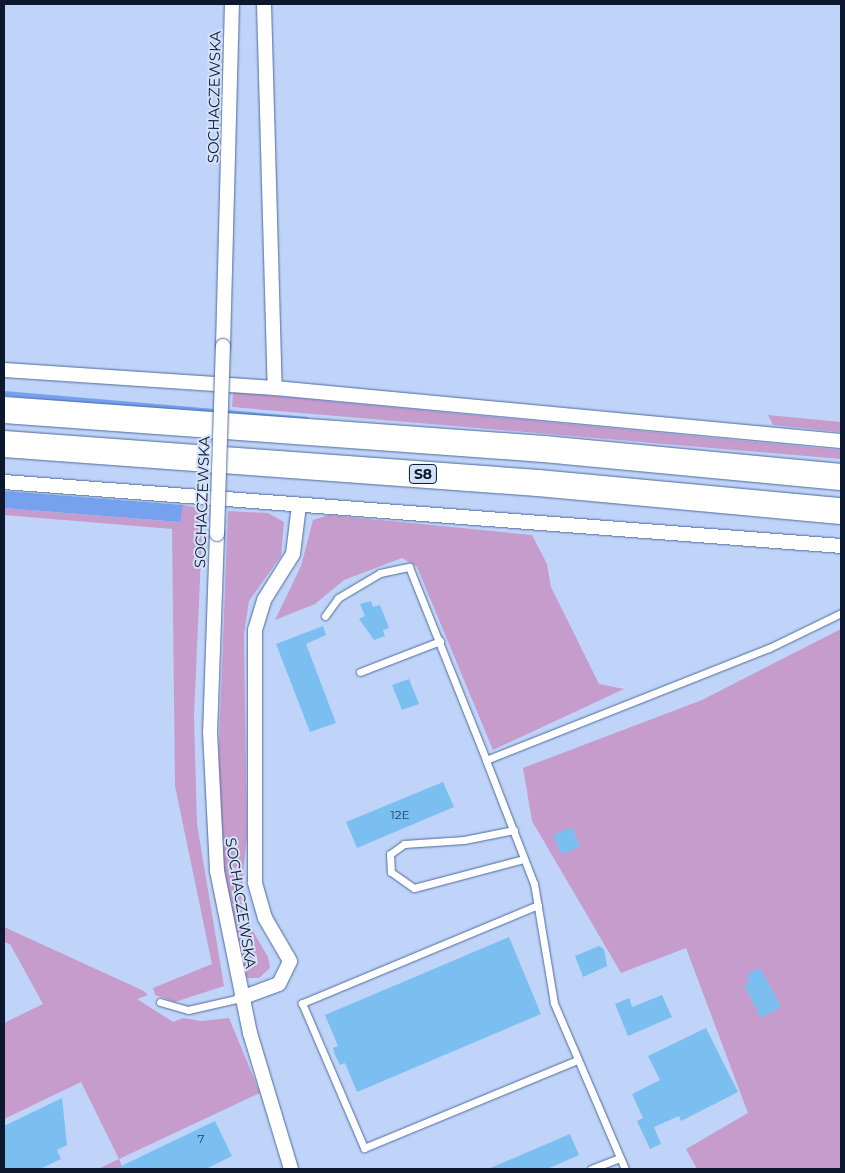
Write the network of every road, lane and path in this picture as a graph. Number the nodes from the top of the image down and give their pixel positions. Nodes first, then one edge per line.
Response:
1 (232, 4) edge
2 (264, 4) edge
3 (4, 370) edge
4 (274, 388) junction
5 (4, 410) edge
6 (841, 442) edge
7 (4, 444) edge
8 (841, 477) edge
9 (4, 482) edge
10 (299, 505) junction
11 (841, 511) edge
12 (841, 546) edge
13 (841, 613) edge
14 (325, 616) dead end
15 (440, 640) junction
16 (360, 672) dead end
17 (486, 760) junction
18 (514, 830) junction
19 (524, 859) junction
20 (538, 905) junction
21 (242, 998) junction
22 (160, 1002) dead end
23 (577, 1060) junction
24 (620, 1158) junction
25 (291, 1169) edge
26 (591, 1169) edge
27 (625, 1169) edge

1 - 21 street, SOCHACZEWSKA, bridge
2 - 4 street
3 - 4 street
4 - 6 street
5 - 8 highway, S8
7 - 11 highway, S8
9 - 10 street
10 - 12 street
10 - 21 street, SOCHACZEWSKA
13 - 17 lane
14 - 15 lane
15 - 16 lane
15 - 17 lane
17 - 18 lane
18 - 19 lane
18 - 19 lane
19 - 20 lane
20 - 23 lane
20 - 23 lane
21 - 22 lane
21 - 25 street, SOCHACZEWSKA
23 - 24 lane
24 - 26 lane
24 - 27 lane

